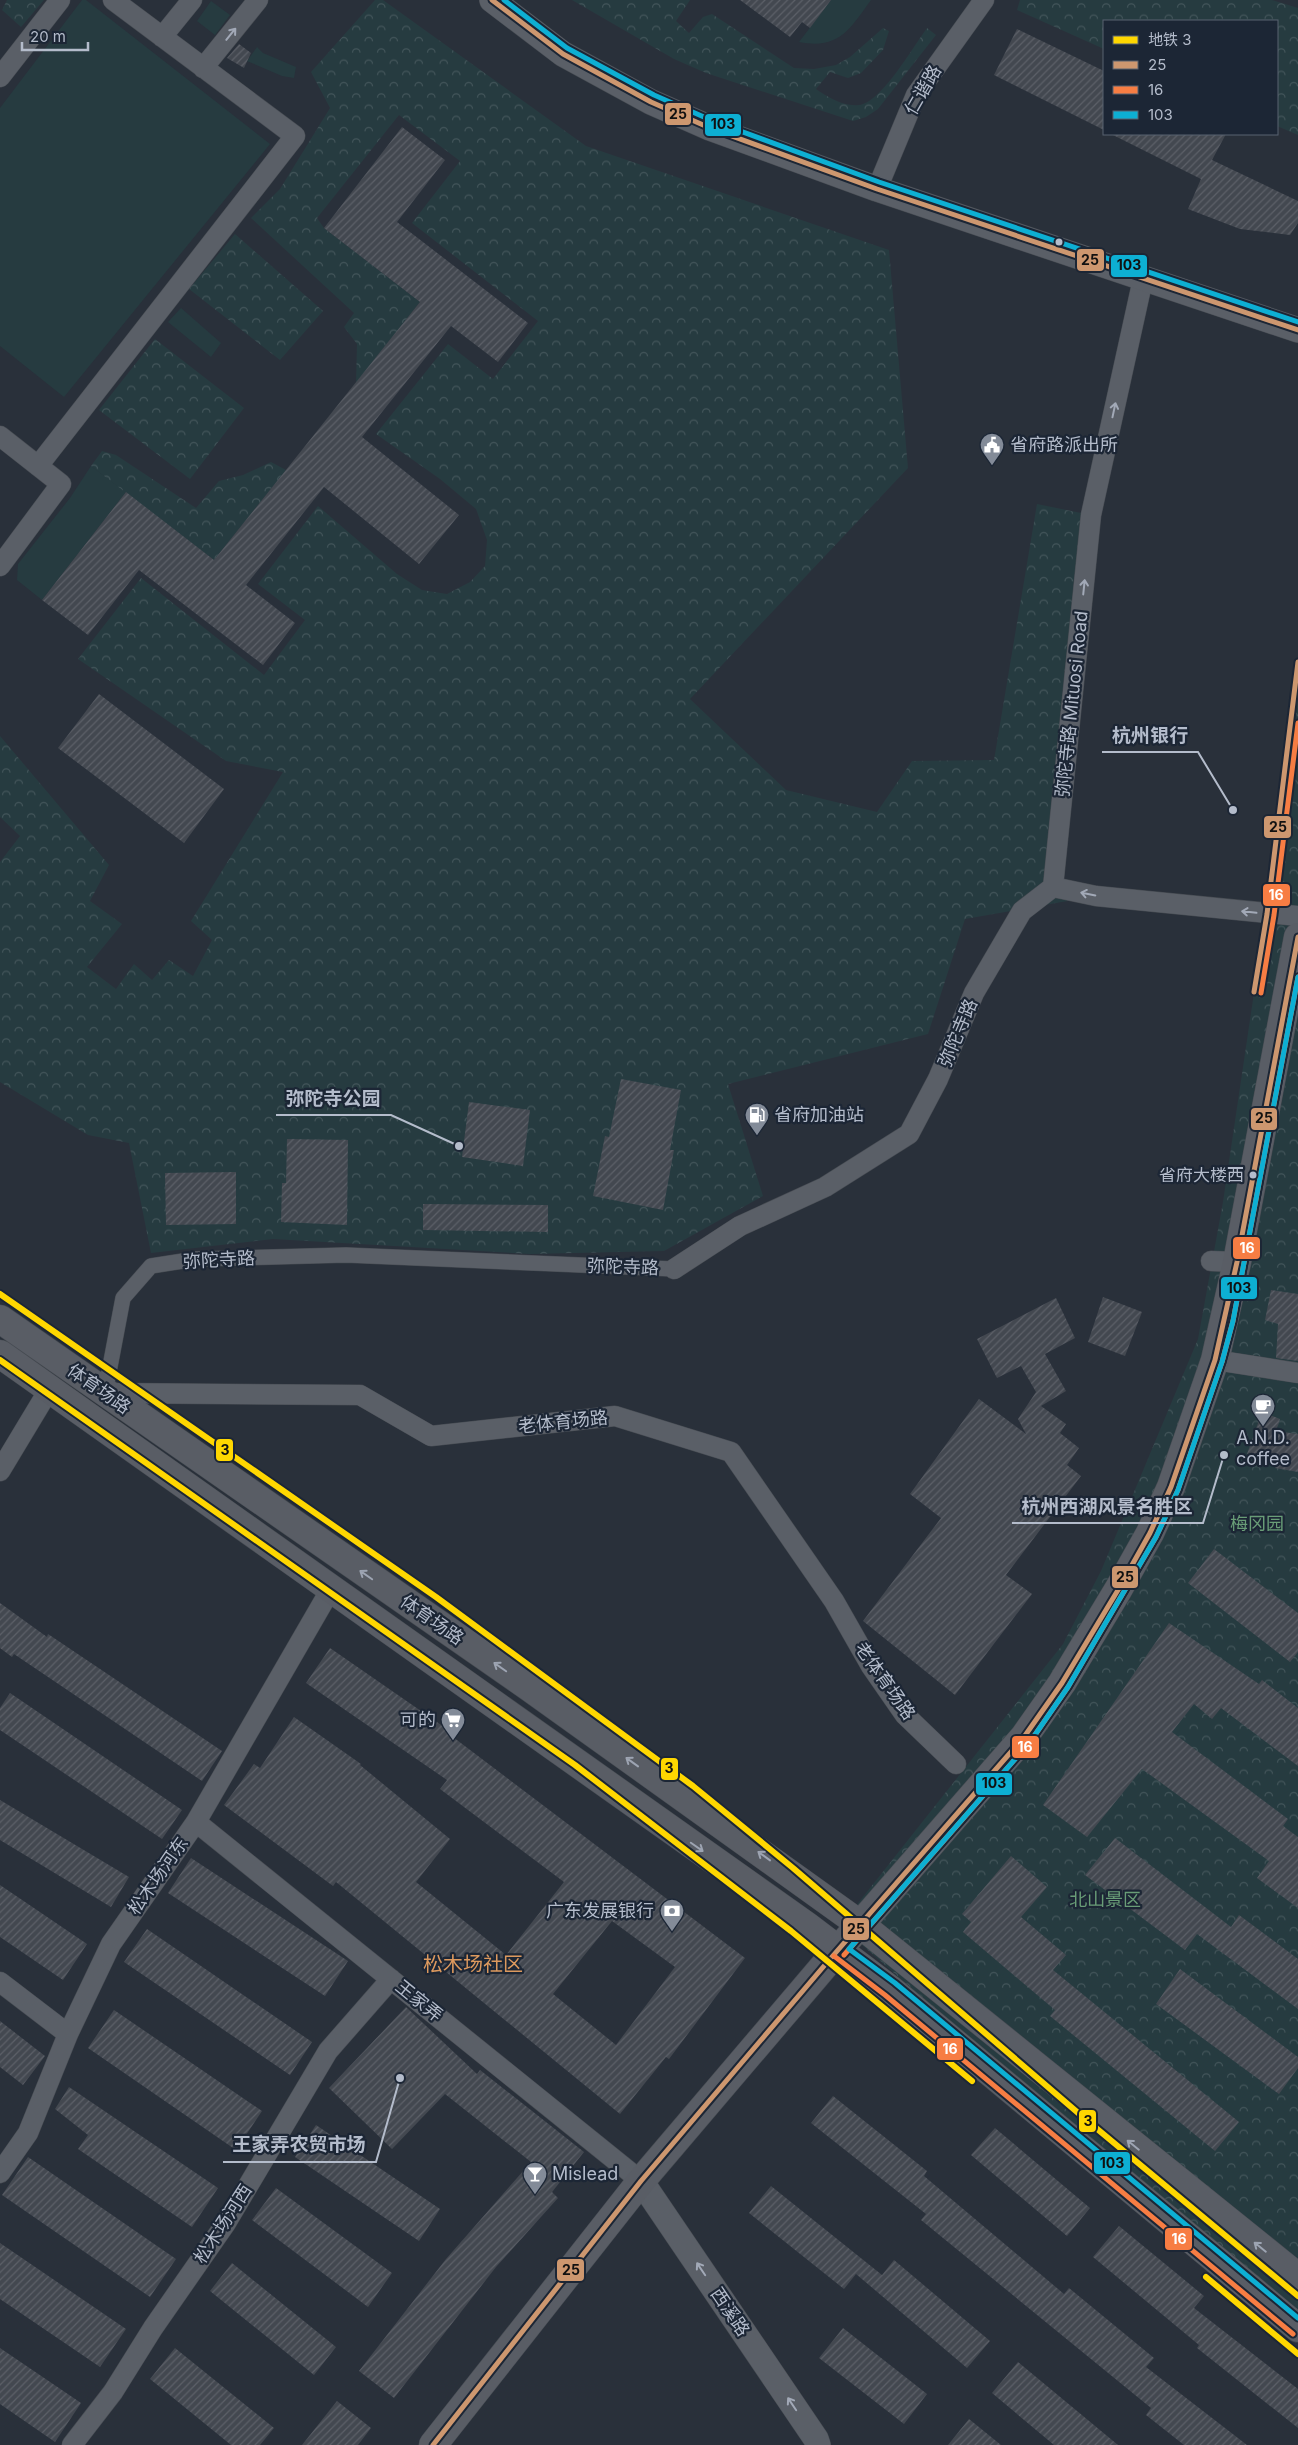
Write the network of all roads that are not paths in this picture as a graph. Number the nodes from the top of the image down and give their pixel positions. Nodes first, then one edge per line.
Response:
1 (60, 0) edge
2 (113, 0) edge
3 (192, 0) edge
4 (258, 0) edge
5 (492, 0) edge
6 (984, 0) edge
7 (162, 37) junction
8 (204, 68) junction
9 (0, 78) edge
10 (878, 189) junction
11 (1143, 279) junction
12 (1298, 330) edge
13 (0, 436) edge
14 (38, 466) junction
15 (0, 566) edge
16 (1053, 887) junction
17 (1298, 916) edge
18 (1298, 937) edge
19 (674, 1269) joint
20 (0, 1319) edge
21 (0, 1354) edge
22 (1216, 1360) junction
23 (1298, 1373) edge
24 (50, 1388) junction
25 (105, 1393) junction
26 (0, 1471) edge
27 (332, 1587) junction
28 (956, 1764) dead end
29 (196, 1822) junction
30 (861, 1925) junction
31 (838, 1950) junction
32 (391, 1979) junction
33 (0, 1982) edge
34 (68, 2034) junction
35 (0, 2173) edge
36 (641, 2181) junction
37 (1298, 2277) edge
38 (1298, 2328) edge
39 (72, 2445) edge
40 (433, 2445) edge
41 (818, 2445) edge

1 - 9 street
2 - 7 street
3 - 7 street
8 -> 4 street
5 - 10 street
6 - 10 street, 仁谐路
7 - 8 street
8 - 14 street
10 - 11 street
11 - 12 street
16 -> 11 street, 弥陀寺路 Mituosi Road
13 - 14 street
14 - 15 street
17 -> 16 street
16 - 19 street, 弥陀寺路
18 - 22 main road
19 - 25 street, 弥陀寺路
20 - 25 main road, 体育场路
21 - 24 main road, 体育场路
22 - 23 street
22 - 30 main road
24 - 26 street
24 - 27 main road, 体育场路
25 - 28 street, 老体育场路
30 -> 25 main road, 体育场路
27 - 29 street, 松木场河东
27 -> 31 main road, 体育场路
29 - 32 street, 王家弄
29 - 34 street, 松木场河东
30 - 31 main road
37 -> 30 main road, 体育场路
31 - 36 main road
31 - 38 main road, 体育场路
32 - 36 street, 王家弄
32 - 39 street, 松木场河西
33 - 34 street
34 - 35 street, 松木场河东
36 - 40 main road
41 -> 36 street, 西溪路

